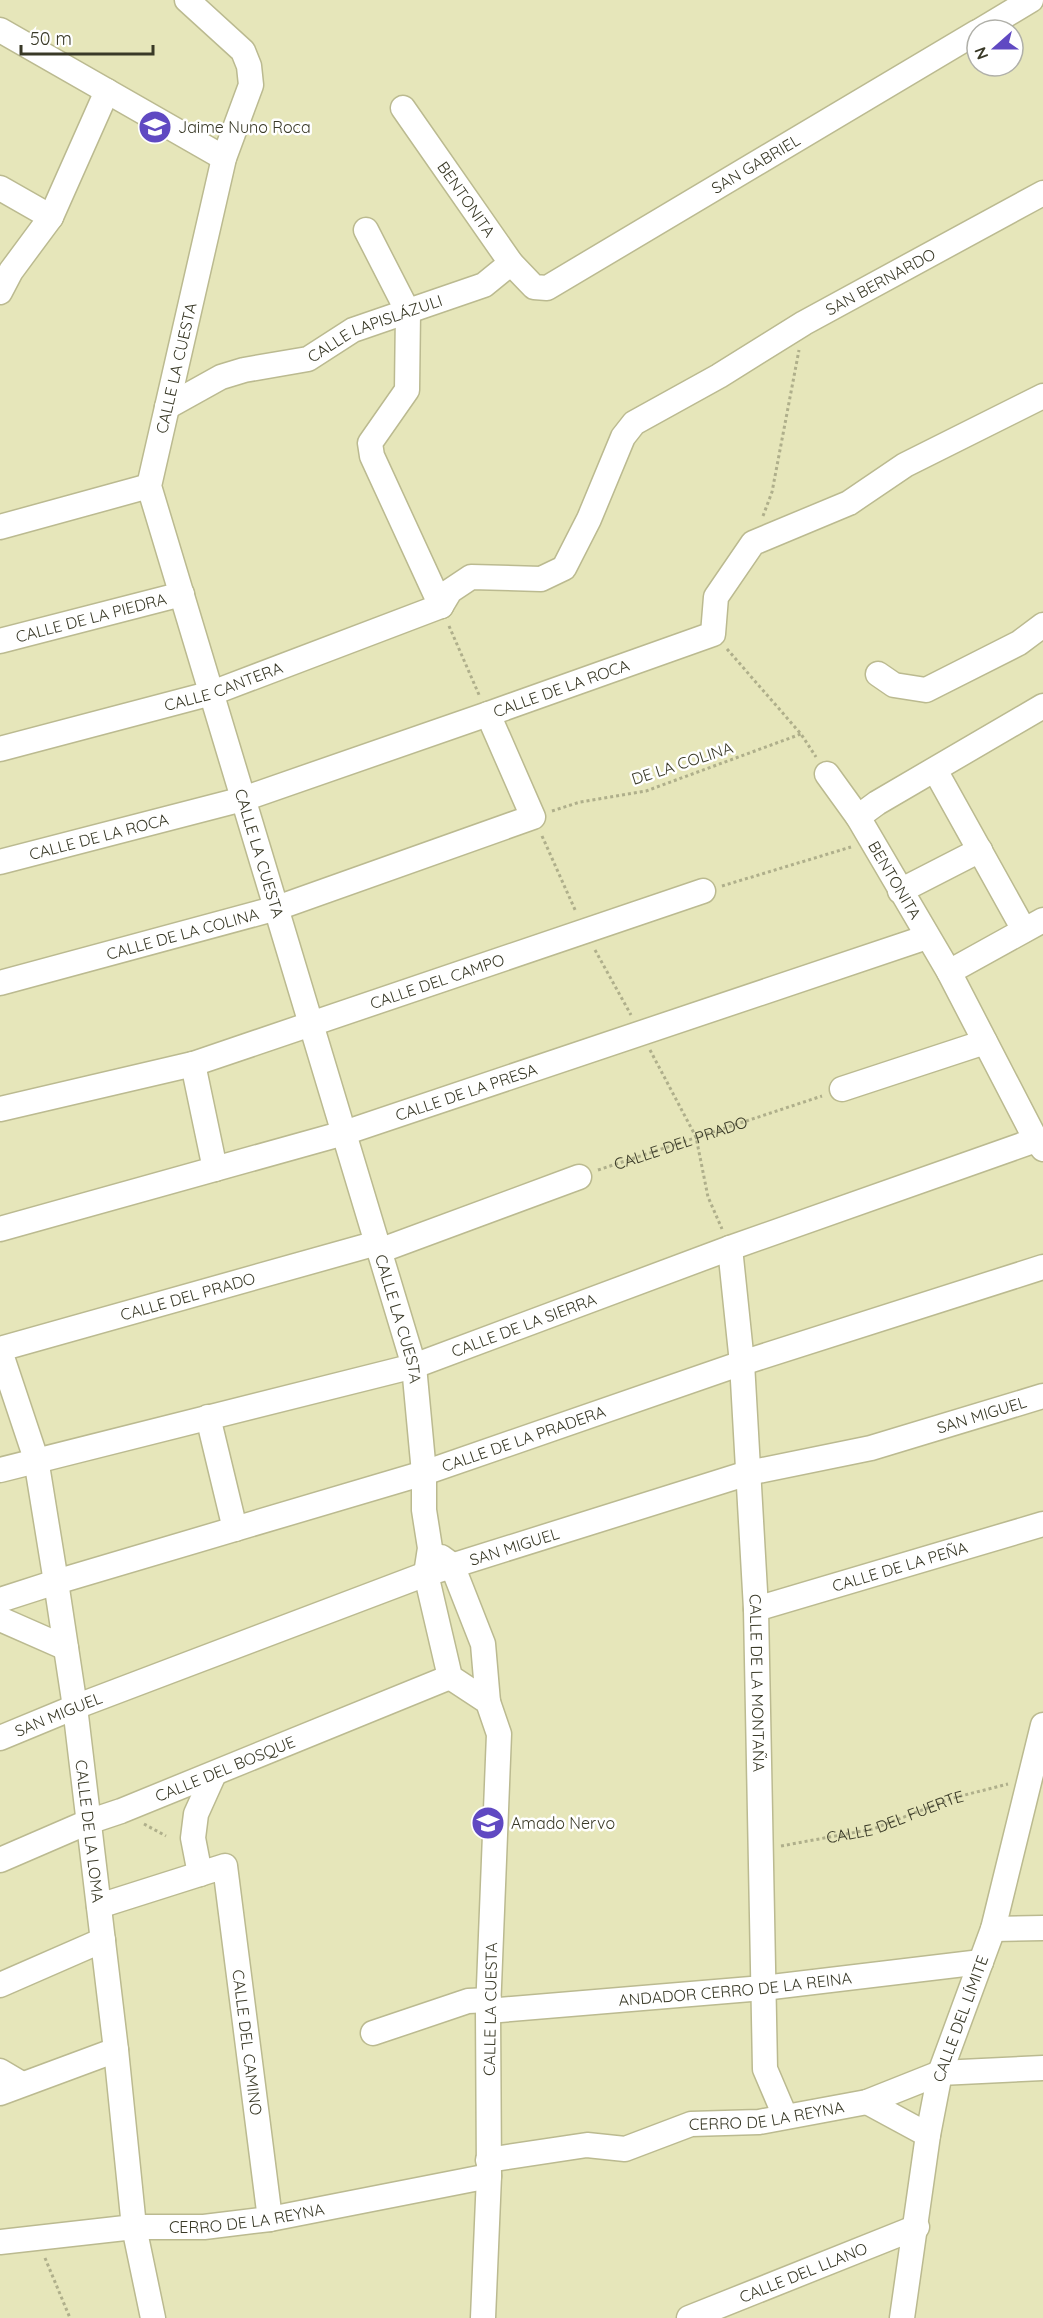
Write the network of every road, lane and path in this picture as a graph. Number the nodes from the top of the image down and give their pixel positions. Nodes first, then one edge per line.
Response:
1 (1031, 0) edge
2 (200, 4) edge
3 (1001, 18) edge
4 (0, 30) edge
5 (965, 39) edge
6 (107, 91) junction
7 (403, 108) dead end
8 (224, 158) junction
9 (0, 188) edge
10 (1043, 193) edge
11 (51, 217) junction
12 (366, 230) dead end
13 (510, 263) junction
14 (534, 287) joint
15 (0, 292) edge
16 (408, 312) junction
17 (804, 323) junction
18 (1043, 396) edge
19 (167, 407) junction
20 (149, 486) junction
21 (0, 527) edge
22 (753, 543) junction
23 (182, 594) junction
24 (441, 606) junction
25 (1043, 625) edge
26 (712, 634) junction
27 (0, 640) edge
28 (878, 675) dead end
29 (212, 693) junction
30 (1043, 706) edge
31 (488, 714) junction
32 (801, 734) junction
33 (0, 749) edge
34 (935, 770) junction
35 (826, 774) joint
36 (243, 799) junction
37 (533, 817) junction
38 (858, 817) junction
39 (870, 841) junction
40 (980, 850) junction
41 (0, 862) edge
42 (703, 891) joint
43 (900, 891) junction
44 (277, 908) junction
45 (1034, 925) edge
46 (927, 937) junction
47 (949, 972) junction
48 (0, 983) edge
49 (312, 1024) junction
50 (986, 1042) junction
51 (193, 1064) junction
52 (842, 1089) joint
53 (0, 1110) edge
54 (344, 1133) junction
55 (1040, 1145) edge
56 (215, 1169) junction
57 (579, 1177) joint
58 (0, 1228) edge
59 (378, 1247) junction
60 (730, 1248) junction
61 (1043, 1267) edge
62 (0, 1350) edge
63 (742, 1363) junction
64 (414, 1366) junction
65 (1043, 1396) edge
66 (208, 1417) junction
67 (36, 1459) junction
68 (0, 1470) edge
69 (424, 1473) junction
70 (748, 1473) junction
71 (1043, 1524) edge
72 (235, 1529) junction
73 (430, 1548) junction
74 (452, 1565) junction
75 (426, 1574) junction
76 (56, 1582) junction
77 (0, 1600) edge
78 (756, 1609) junction
79 (0, 1618) edge
80 (66, 1648) junction
81 (450, 1677) junction
82 (488, 1702) junction
83 (75, 1707) junction
84 (1043, 1725) edge
85 (0, 1738) edge
86 (214, 1774) junction
87 (1035, 1781) edge
88 (88, 1822) junction
89 (760, 1850) junction
90 (0, 1860) edge
91 (200, 1874) junction
92 (99, 1906) junction
93 (1043, 1928) edge
94 (993, 1929) junction
95 (103, 1941) junction
96 (981, 1962) junction
97 (0, 1985) edge
98 (763, 1988) junction
99 (488, 2006) junction
100 (373, 2033) dead end
101 (116, 2050) junction
102 (1043, 2068) edge
103 (0, 2071) edge
104 (940, 2073) junction
105 (11, 2089) edge
106 (867, 2102) junction
107 (785, 2116) junction
108 (928, 2135) junction
109 (489, 2168) junction
110 (270, 2219) junction
111 (134, 2227) junction
112 (917, 2227) junction
113 (36, 2237) junction
114 (0, 2242) edge
115 (70, 2318) edge
116 (153, 2318) edge
117 (483, 2318) edge
118 (689, 2318) edge
119 (902, 2318) edge

1 - 3 street, SAN GABRIEL
2 - 8 street, CALLE LA CUESTA
4 - 6 street
5 - 14 street, SAN GABRIEL
6 - 8 street
6 - 11 street
7 - 13 street, BENTONITA
8 - 19 street, CALLE LA CUESTA
9 - 11 street
10 - 17 street, SAN BERNARDO
11 - 15 street
12 - 16 street
13 - 14 street, BENTONITA
13 - 16 street, CALLE LAPISLÁZULI
16 - 19 street, CALLE LAPISLÁZULI
16 - 24 street
17 - 22 path
17 - 24 street, SAN BERNARDO
18 - 22 street
19 - 20 street, CALLE LA CUESTA
20 - 21 street
20 - 23 street, CALLE LA CUESTA
22 - 26 street
23 - 27 street, CALLE DE LA PIEDRA
23 - 29 street, CALLE LA CUESTA
24 - 29 street, CALLE CANTERA
24 - 31 path
25 - 28 street
26 - 31 street, CALLE DE LA ROCA
26 - 32 path
29 - 33 street, CALLE CANTERA
29 - 36 street, CALLE LA CUESTA
30 - 34 street
31 - 36 street, CALLE DE LA ROCA
31 - 37 street
32 - 35 path
32 - 37 path, DE LA COLINA
34 - 38 street
34 - 40 street
35 - 38 street, BENTONITA
36 - 41 street, CALLE DE LA ROCA
36 - 44 street, CALLE LA CUESTA
37 - 44 street, CALLE DE LA COLINA
38 - 39 street, BENTONITA
39 - 42 path
39 - 43 street, BENTONITA
40 - 43 street
40 - 45 street
42 - 49 street, CALLE DEL CAMPO
43 - 46 street, BENTONITA
44 - 48 street, CALLE DE LA COLINA
44 - 49 street, CALLE LA CUESTA
45 - 47 street
46 - 47 street, BENTONITA
46 - 54 street, CALLE DE LA PRESA
47 - 50 street, BENTONITA
49 - 51 street, CALLE DEL CAMPO
49 - 54 street, CALLE LA CUESTA
50 - 52 street
50 - 55 street, BENTONITA
51 - 53 street, CALLE DEL CAMPO
51 - 56 street
52 - 57 path, CALLE DEL PRADO
54 - 56 street, CALLE DE LA PRESA
54 - 59 street, CALLE LA CUESTA
55 - 60 street, CALLE DE LA SIERRA
56 - 58 street, CALLE DE LA PRESA
57 - 59 street, CALLE DEL PRADO
59 - 62 street, CALLE DEL PRADO
59 - 64 street, CALLE LA CUESTA
60 - 63 street, CALLE DE LA MONTAÑA
60 - 64 street, CALLE DE LA SIERRA
61 - 63 street, CALLE DE LA PRADERA
62 - 67 street, CALLE DE LA LOMA
63 - 69 street, CALLE DE LA PRADERA
63 - 70 street, CALLE DE LA MONTAÑA
64 - 66 street, CALLE DE LA SIERRA
64 - 69 street, CALLE LA CUESTA
65 - 70 street, SAN MIGUEL
66 - 67 street, CALLE DE LA SIERRA
66 - 72 street
67 - 68 street, CALLE DE LA SIERRA
67 - 76 street, CALLE DE LA LOMA
69 - 72 street, CALLE DE LA PRADERA
69 - 73 street, CALLE LA CUESTA
70 - 74 street, SAN MIGUEL
70 - 78 street, CALLE DE LA MONTAÑA
71 - 78 street, CALLE DE LA PEÑA
72 - 76 street, CALLE DE LA PRADERA
73 - 74 street
73 - 75 street, CALLE LA CUESTA
74 - 75 street, SAN MIGUEL
74 - 82 street, CALLE LA CUESTA
75 - 81 street, CALLE LA CUESTA
75 - 83 street, SAN MIGUEL
76 - 77 street, CALLE DE LA PRADERA
76 - 80 street, CALLE DE LA LOMA
78 - 89 street, CALLE DE LA MONTAÑA
79 - 80 street
80 - 83 street, CALLE DE LA LOMA
81 - 82 street
81 - 86 street, CALLE DEL BOSQUE
82 - 99 street, CALLE LA CUESTA
83 - 85 street, SAN MIGUEL
83 - 88 street, CALLE DE LA LOMA
84 - 87 street, CALLE DEL LÍMITE
86 - 88 street, CALLE DEL BOSQUE
86 - 91 street
87 - 89 path, CALLE DEL FUERTE
87 - 94 street, CALLE DEL LÍMITE
88 - 90 street, CALLE DEL BOSQUE
88 - 92 street, CALLE DE LA LOMA
89 - 98 street, CALLE DE LA MONTAÑA
91 - 92 street
91 - 110 street, CALLE DEL CAMINO
92 - 95 street, CALLE DE LA LOMA
93 - 94 street
94 - 96 street, CALLE DEL LÍMITE
95 - 97 street
95 - 101 street, CALLE DE LA LOMA
96 - 98 street, ANDADOR CERRO DE LA REINA
96 - 104 street, CALLE DEL LÍMITE
98 - 99 street, ANDADOR CERRO DE LA REINA
98 - 107 street, CALLE DE LA MONTAÑA
99 - 100 street, ANDADOR CERRO DE LA REINA
99 - 109 street, CALLE LA CUESTA
101 - 105 street
101 - 111 street, CALLE DE LA LOMA
102 - 104 street, CERRO DE LA REYNA
103 - 105 street
104 - 106 street, CERRO DE LA REYNA
104 - 108 street, CALLE DEL LÍMITE
106 - 107 street, CERRO DE LA REYNA
106 - 108 street
107 - 109 street, CERRO DE LA REYNA
108 - 112 street, CALLE DEL LÍMITE
109 - 110 street, CERRO DE LA REYNA
109 - 117 street, CALLE LA CUESTA
110 - 111 street, CERRO DE LA REYNA
111 - 113 street, CERRO DE LA REYNA
111 - 116 street, CALLE DE LA LOMA
112 - 118 street, CALLE DEL LLANO
112 - 119 street, CALLE DEL LÍMITE
113 - 114 street, CERRO DE LA REYNA
113 - 115 path

